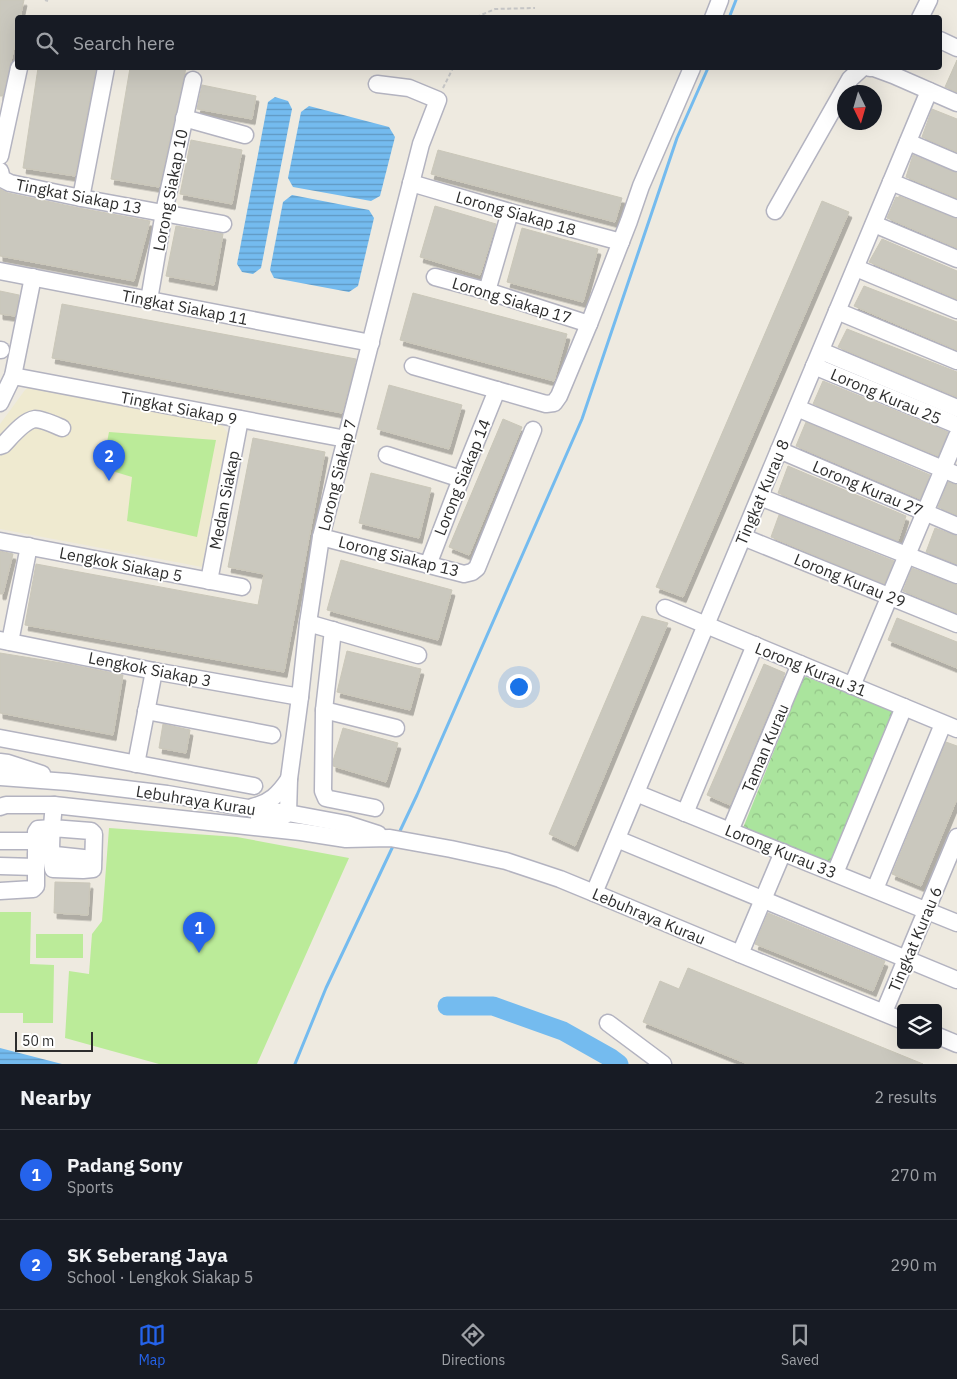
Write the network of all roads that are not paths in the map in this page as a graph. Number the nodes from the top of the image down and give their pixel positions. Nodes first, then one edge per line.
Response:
1 (720, 0) edge
2 (929, 0) edge
3 (714, 15) edge
4 (922, 15) edge
5 (942, 41) edge
6 (957, 48) edge
7 (19, 70) edge
8 (106, 70) edge
9 (691, 70) edge
10 (860, 70) edge
11 (895, 71) edge
12 (193, 80) dead end
13 (377, 84) dead end
14 (930, 91) junction
15 (957, 103) edge
16 (184, 118) junction
17 (245, 135) dead end
18 (908, 142) junction
19 (0, 156) edge
20 (957, 163) edge
21 (0, 171) edge
22 (891, 182) junction
23 (411, 183) junction
24 (81, 198) junction
25 (957, 209) edge
26 (775, 211) dead end
27 (164, 212) junction
28 (510, 212) junction
29 (223, 224) dead end
30 (874, 224) junction
31 (621, 242) junction
32 (957, 259) edge
33 (856, 268) junction
34 (0, 271) edge
35 (33, 277) junction
36 (435, 277) dead end
37 (487, 291) junction
38 (149, 300) junction
39 (957, 310) edge
40 (837, 312) junction
41 (589, 324) junction
42 (371, 343) junction
43 (821, 351) junction
44 (957, 361) edge
45 (413, 366) dead end
46 (814, 366) junction
47 (13, 376) junction
48 (497, 390) junction
49 (0, 403) edge
50 (797, 408) junction
51 (957, 408) edge
52 (240, 419) junction
53 (957, 425) edge
54 (62, 428) dead end
55 (534, 430) dead end
56 (957, 436) edge
57 (346, 439) junction
58 (0, 446) edge
59 (779, 450) junction
60 (387, 455) dead end
61 (950, 472) edge
62 (461, 478) junction
63 (760, 498) junction
64 (925, 513) junction
65 (957, 526) edge
66 (321, 537) junction
67 (743, 537) junction
68 (0, 541) edge
69 (28, 546) junction
70 (907, 555) junction
71 (428, 565) junction
72 (957, 575) edge
73 (209, 581) junction
74 (242, 587) dead end
75 (890, 596) junction
76 (665, 608) dead end
77 (308, 623) junction
78 (957, 624) edge
79 (706, 625) junction
80 (333, 630) junction
81 (5, 641) edge
82 (755, 645) junction
83 (418, 655) dead end
84 (800, 664) junction
85 (154, 671) junction
86 (852, 686) junction
87 (300, 697) junction
88 (904, 707) junction
89 (324, 710) junction
90 (146, 711) junction
91 (950, 726) edge
92 (396, 728) dead end
93 (272, 735) dead end
94 (0, 738) edge
95 (0, 762) edge
96 (136, 764) junction
97 (0, 777) edge
98 (289, 779) junction
99 (68, 782) junction
100 (254, 786) dead end
101 (636, 793) junction
102 (168, 794) junction
103 (36, 804) junction
104 (54, 805) junction
105 (0, 806) edge
106 (248, 808) junction
107 (374, 808) dead end
108 (685, 812) junction
109 (0, 813) edge
110 (288, 813) junction
111 (164, 818) junction
112 (316, 818) junction
113 (213, 823) junction
114 (52, 828) junction
115 (730, 831) junction
116 (957, 837) edge
117 (390, 838) junction
118 (617, 839) junction
119 (0, 841) edge
120 (783, 852) junction
121 (40, 854) junction
122 (0, 866) edge
123 (835, 873) junction
124 (950, 875) edge
125 (875, 889) junction
126 (0, 891) edge
127 (594, 893) junction
128 (763, 898) junction
129 (927, 910) junction
130 (957, 923) edge
131 (740, 954) junction
132 (906, 959) junction
133 (957, 980) edge
134 (884, 1012) junction
135 (897, 1018) edge
136 (608, 1023) dead end
137 (942, 1038) edge
138 (957, 1044) edge
139 (663, 1064) edge

1 - 3 street
2 - 4 street
5 - 6 street
7 - 19 street
8 - 24 street
9 - 31 street
10 - 26 street
11 - 14 street
12 - 16 street, Lorong Siakap 10
13 - 23 street, Lorong Siakap 7
14 - 15 street
14 - 18 street, Tingkat Kurau 8
16 - 17 street
16 - 27 street, Lorong Siakap 10
18 - 20 street
18 - 22 street, Tingkat Kurau 8
21 - 24 street, Tingkat Siakap 13
22 - 25 street
22 - 30 street, Tingkat Kurau 8
23 - 28 street, Lorong Siakap 18
23 - 42 street, Lorong Siakap 7
24 - 27 street, Tingkat Siakap 13
27 - 29 street, Tingkat Siakap 13
27 - 38 street, Lorong Siakap 10
28 - 31 street, Lorong Siakap 18
28 - 37 street
30 - 32 street
30 - 33 street, Tingkat Kurau 8
31 - 41 street
33 - 39 street
33 - 40 street, Tingkat Kurau 8
34 - 35 street, Tingkat Siakap 11
35 - 38 street, Tingkat Siakap 11
35 - 47 street
36 - 37 street, Lorong Siakap 17
37 - 41 street, Lorong Siakap 17
38 - 42 street, Tingkat Siakap 11
40 - 43 street, Tingkat Kurau 8
40 - 44 street
41 - 48 street
42 - 57 street, Lorong Siakap 7
43 - 46 street, Tingkat Kurau 8
43 - 51 street, Lorong Kurau 25
45 - 48 street
46 - 50 street, Tingkat Kurau 8
46 - 53 street, Lorong Kurau 25
47 - 49 street
47 - 52 street, Tingkat Siakap 9
48 - 62 street, Lorong Siakap 14
50 - 59 street, Tingkat Kurau 8
50 - 61 street
52 - 57 street, Tingkat Siakap 9
52 - 73 street, Medan Siakap
54 - 58 street
55 - 71 street, Lorong Siakap 13
56 - 61 street
57 - 66 street, Lorong Siakap 7
59 - 63 street, Tingkat Kurau 8
59 - 64 street, Lorong Kurau 27
60 - 62 street
61 - 64 street
62 - 71 street, Lorong Siakap 14
63 - 67 street, Tingkat Kurau 8
63 - 70 street
64 - 65 street, Lorong Kurau 27
64 - 70 street
66 - 71 street, Lorong Siakap 13
66 - 77 street, Lorong Siakap 7
67 - 75 street, Lorong Kurau 29
67 - 79 street, Tingkat Kurau 8
68 - 69 street, Lengkok Siakap 5
69 - 73 street, Lengkok Siakap 5
69 - 81 street
70 - 72 street
70 - 75 street
73 - 74 street, Lengkok Siakap 5
75 - 78 street, Lorong Kurau 29
75 - 86 street
76 - 79 street, Lorong Kurau 31
77 - 80 street
77 - 87 street, Lorong Siakap 7
79 - 82 street, Lorong Kurau 31
79 - 101 street, Tingkat Kurau 8
80 - 83 street
80 - 89 street
81 - 85 street, Lengkok Siakap 3
82 - 84 street, Lorong Kurau 31
82 - 108 street
84 - 86 street, Lorong Kurau 31
84 - 115 street, Taman Kurau
85 - 87 street, Lengkok Siakap 3
85 - 90 street
86 - 88 street, Lorong Kurau 31
87 - 98 street, Lorong Siakap 7
88 - 91 street, Lorong Kurau 31
88 - 123 street
89 - 92 street
89 - 107 street
90 - 93 street
90 - 96 street
91 - 125 street
94 - 96 street
95 - 99 street
96 - 100 street
97 - 99 street, Lebuhraya Kurau
98 - 106 street
98 - 110 street, Lorong Siakap 7
98 - 112 street
99 - 102 street, Lebuhraya Kurau
101 - 108 street, Lorong Kurau 33
101 - 118 street, Tingkat Kurau 8
102 - 106 street, Lebuhraya Kurau
102 - 111 street
103 - 104 street, Lebuhraya Kurau
103 - 105 street, Lebuhraya Kurau
103 - 109 street
104 - 111 street, Lebuhraya Kurau
104 - 114 street
106 - 110 street, Lebuhraya Kurau
108 - 115 street, Lorong Kurau 33
110 - 112 street, Lebuhraya Kurau
110 - 113 street
111 - 113 street, Lebuhraya Kurau
112 - 117 street, Lebuhraya Kurau
113 - 117 street, Lebuhraya Kurau
114 - 121 street
114 - 121 street
115 - 120 street, Lorong Kurau 33
116 - 124 street, Tingkat Kurau 6
117 - 127 street, Lebuhraya Kurau
118 - 127 street, Tingkat Kurau 8
118 - 128 street
119 - 121 street
120 - 123 street, Lorong Kurau 33
120 - 128 street
121 - 122 street
121 - 126 street
123 - 125 street, Lorong Kurau 33
124 - 129 street, Tingkat Kurau 6
125 - 129 street, Lorong Kurau 33
127 - 131 street, Lebuhraya Kurau
128 - 131 street
128 - 132 street
129 - 130 street, Lorong Kurau 33
129 - 132 street, Tingkat Kurau 6
131 - 134 street, Lebuhraya Kurau
132 - 133 street
132 - 134 street, Tingkat Kurau 6
134 - 135 street, Lebuhraya Kurau
136 - 139 street
137 - 138 street

